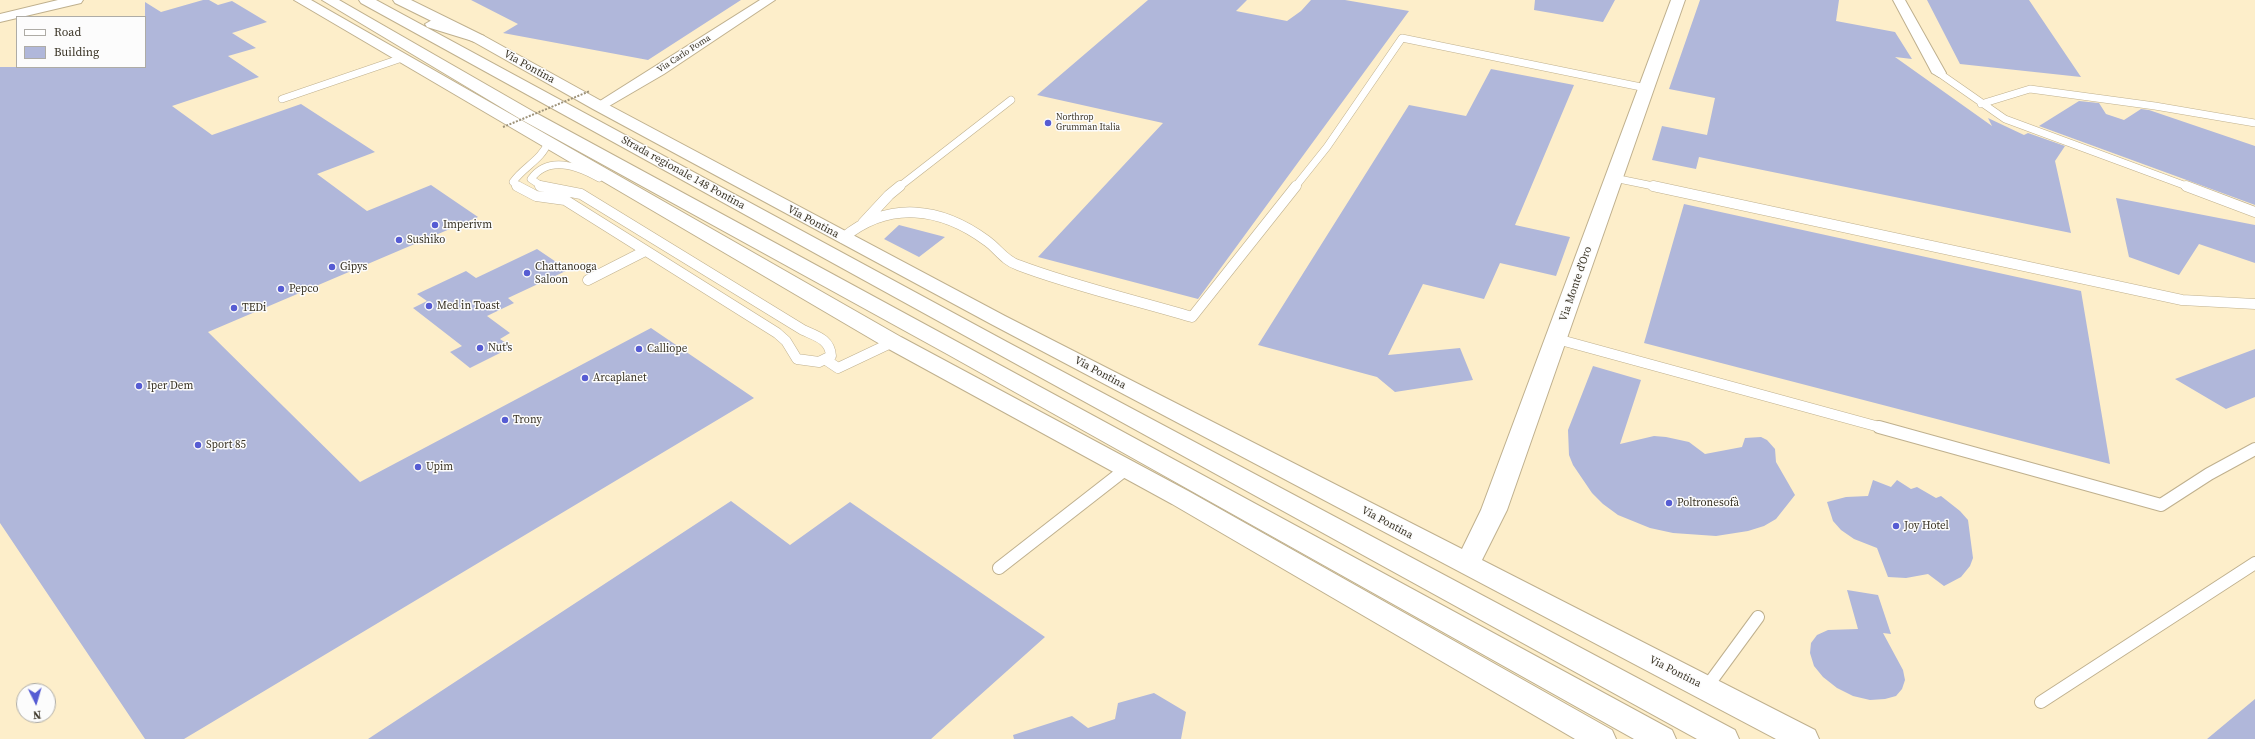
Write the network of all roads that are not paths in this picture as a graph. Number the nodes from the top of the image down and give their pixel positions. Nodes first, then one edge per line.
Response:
1 (76, 0) edge
2 (301, 0) edge
3 (328, 0) edge
4 (769, 0) edge
5 (1678, 0) edge
6 (1899, 0) edge
7 (383, 3) edge
8 (0, 18) edge
9 (402, 58) junction
10 (1940, 73) joint
11 (1646, 88) junction
12 (282, 99) dead end
13 (594, 99) junction
14 (1011, 100) dead end
15 (1980, 104) junction
16 (2255, 123) edge
17 (548, 142) junction
18 (1614, 178) junction
19 (652, 202) junction
20 (2255, 212) edge
21 (863, 223) junction
22 (843, 238) junction
23 (645, 251) junction
24 (588, 280) dead end
25 (2255, 304) edge
26 (1557, 338) junction
27 (893, 342) junction
28 (826, 360) junction
29 (2255, 449) edge
30 (1126, 469) junction
31 (2255, 563) edge
32 (1466, 564) junction
33 (999, 568) dead end
34 (1758, 617) dead end
35 (1706, 688) junction
36 (2041, 702) dead end
37 (1601, 739) edge
38 (1661, 739) edge
39 (1724, 739) edge
40 (1804, 739) edge

1 - 8 main road
2 - 9 main road
3 - 38 main road
4 - 13 street, Via Carlo Poma
5 - 11 main road, Via Monte d'Oro
6 - 10 street
7 - 13 main road, Via Pontina
7 - 39 main road, Strada regionale 148 Pontina
9 - 12 lane
9 - 17 main road
10 - 15 lane
11 - 18 main road, Via Monte d'Oro
11 - 21 lane
13 - 22 main road, Via Pontina
14 - 21 lane
15 - 16 lane
15 - 20 lane
17 - 19 main road
17 - 23 lane
18 - 25 lane
18 - 26 main road, Via Monte d'Oro
19 - 27 main road
19 - 28 lane
21 - 22 lane
22 - 32 main road, Via Pontina
23 - 24 lane
23 - 28 lane
26 - 29 lane
26 - 32 main road, Via Monte d'Oro
27 - 28 lane
27 - 30 main road
30 - 33 lane
30 - 37 main road
31 - 36 lane
32 - 35 main road, Via Pontina
34 - 35 lane
35 - 40 main road, Via Pontina

